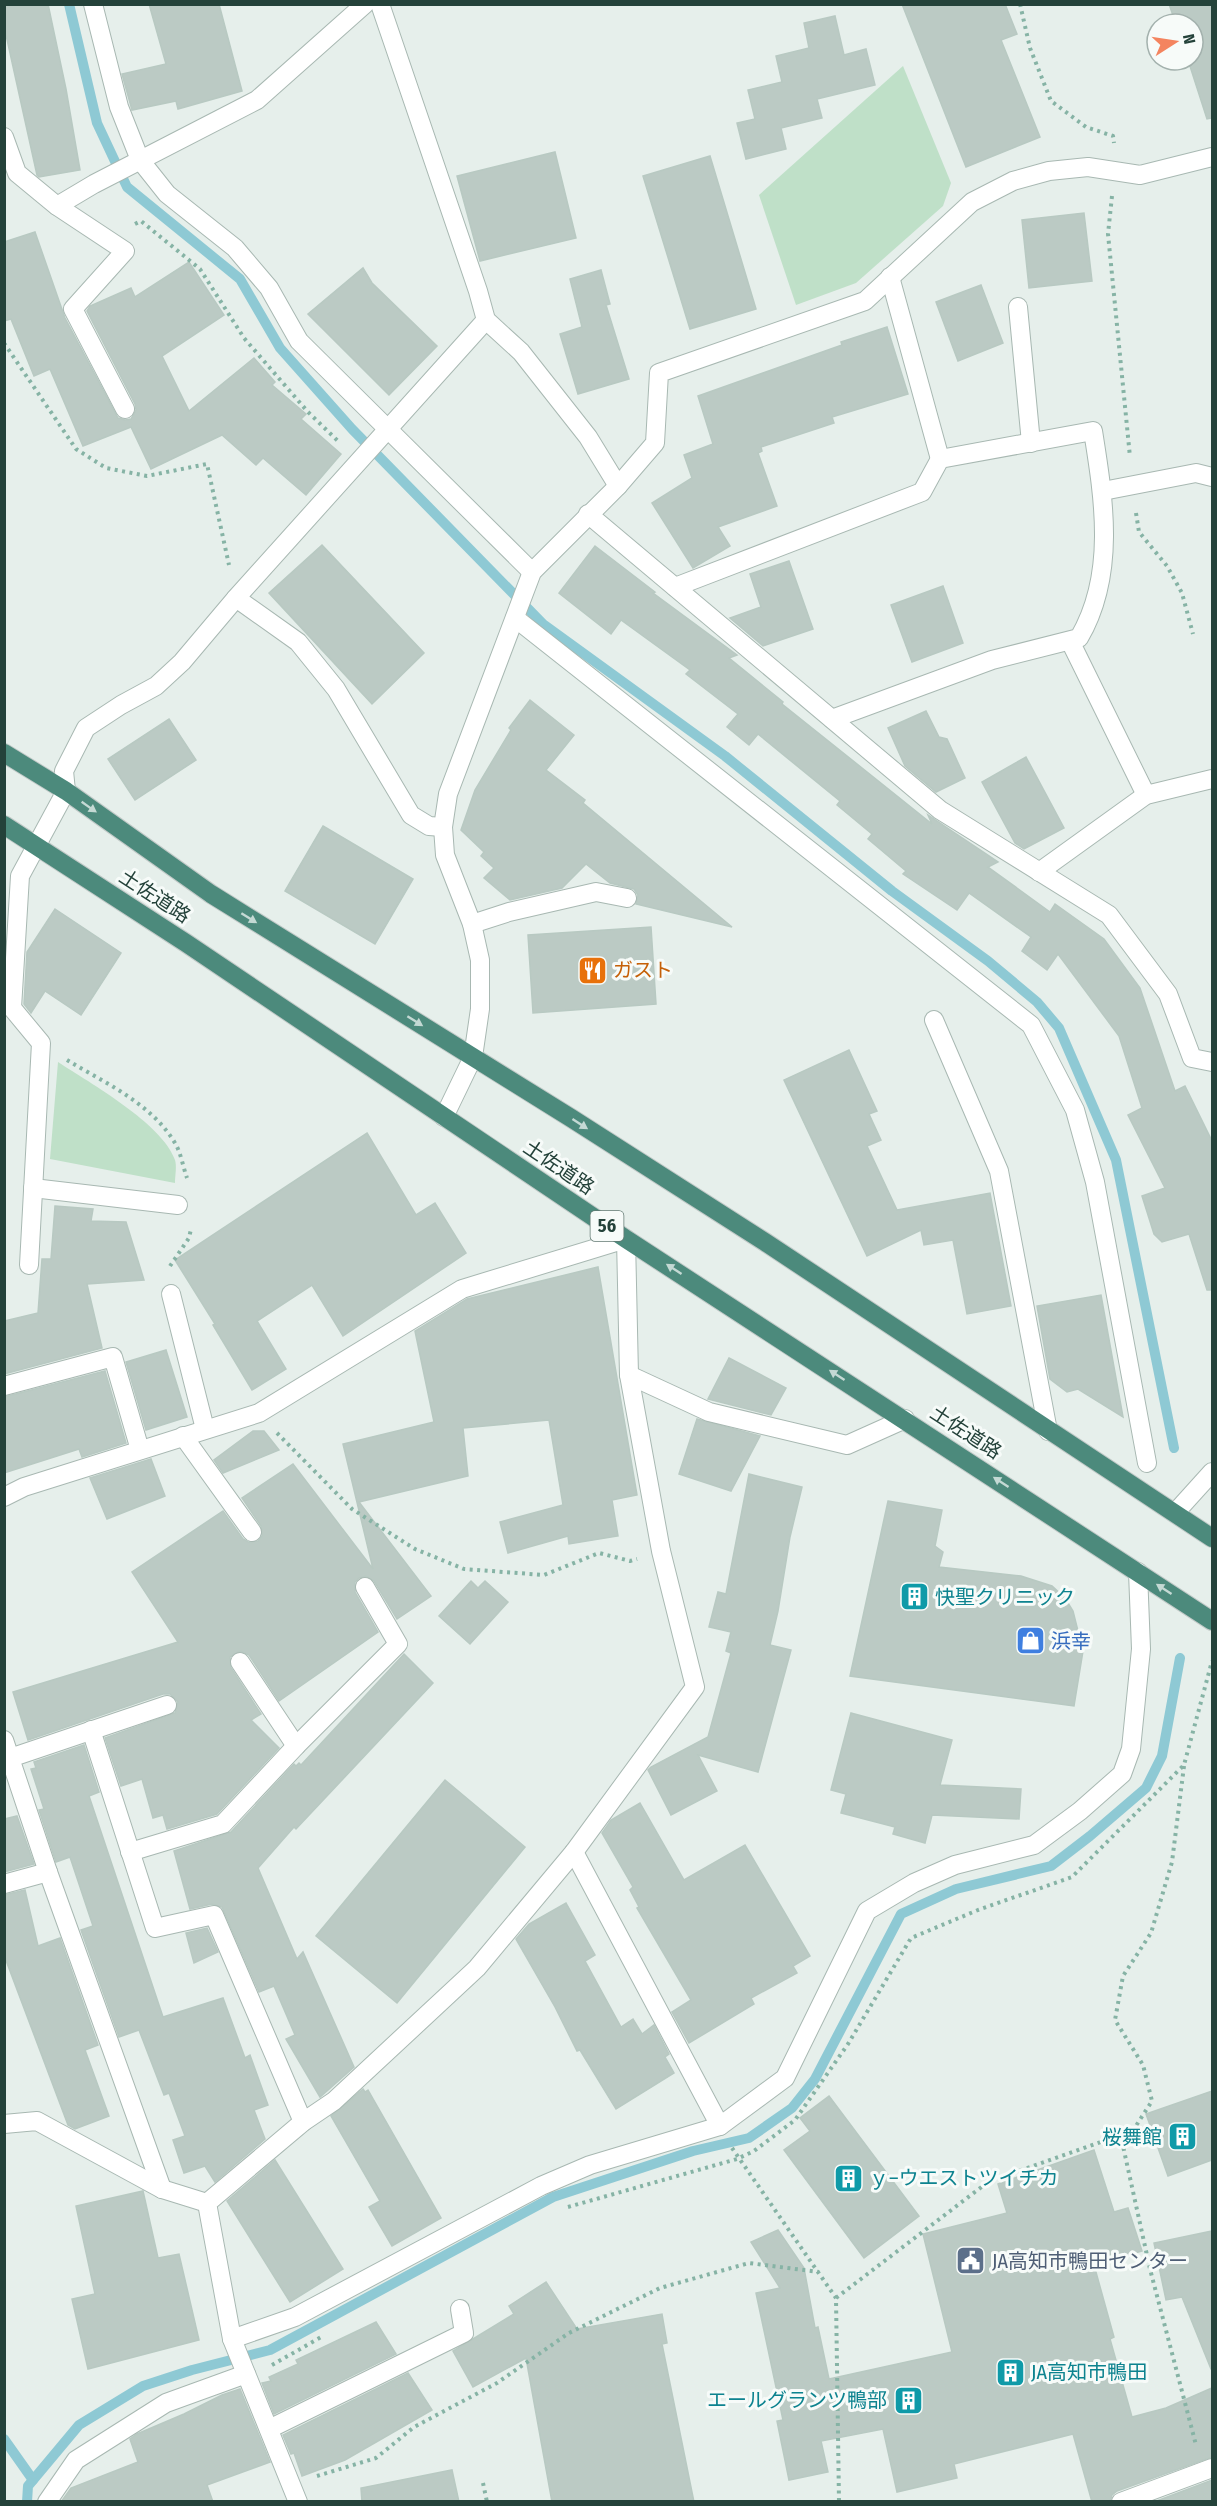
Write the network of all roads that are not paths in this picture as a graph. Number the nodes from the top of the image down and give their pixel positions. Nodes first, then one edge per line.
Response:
1 (93, 4) edge
2 (365, 4) edge
3 (380, 4) edge
4 (4, 137) edge
5 (1212, 158) edge
6 (140, 160) junction
7 (57, 206) junction
8 (891, 277) junction
9 (1018, 307) dead end
10 (486, 320) junction
11 (125, 409) dead end
12 (389, 429) junction
13 (1030, 443) junction
14 (940, 459) junction
15 (1212, 477) edge
16 (618, 486) junction
17 (1103, 491) junction
18 (588, 514) junction
19 (532, 572) junction
20 (675, 587) junction
21 (236, 598) junction
22 (515, 618) junction
23 (1070, 641) junction
24 (832, 719) junction
25 (4, 753) edge
26 (1212, 779) edge
27 (66, 791) junction
28 (1146, 795) junction
29 (4, 825) edge
30 (443, 827) junction
31 (36, 845) junction
32 (1039, 872) junction
33 (12, 880) edge
34 (627, 898) dead end
35 (472, 924) junction
36 (934, 1020) dead end
37 (473, 1057) junction
38 (1212, 1062) edge
39 (444, 1117) junction
40 (33, 1188) junction
41 (178, 1205) dead end
42 (626, 1239) junction
43 (29, 1265) dead end
44 (171, 1294) road end
45 (629, 1375) junction
46 (4, 1386) edge
47 (904, 1419) junction
48 (205, 1429) junction
49 (1048, 1431) junction
50 (183, 1436) junction
51 (140, 1450) junction
52 (1148, 1463) dead end
53 (1212, 1472) edge
54 (4, 1497) edge
55 (1175, 1513) junction
56 (252, 1532) dead end
57 (1212, 1538) edge
58 (1138, 1572) junction
59 (365, 1587) dead end
60 (1212, 1621) edge
61 (240, 1662) dead end
62 (167, 1705) dead end
63 (91, 1730) junction
64 (4, 1740) edge
65 (296, 1746) junction
66 (7, 1759) edge
67 (130, 1852) junction
68 (574, 1852) junction
69 (48, 1872) junction
70 (4, 1884) edge
71 (303, 2122) junction
72 (4, 2124) edge
73 (720, 2126) junction
74 (162, 2189) junction
75 (207, 2203) junction
76 (460, 2309) dead end
77 (232, 2339) junction
78 (247, 2376) junction
79 (269, 2429) junction
80 (1208, 2470) edge
81 (46, 2502) edge
82 (298, 2502) edge
83 (1121, 2502) edge

1 - 6 street
2 - 6 street
3 - 10 street
4 - 7 street
5 - 8 street
6 - 7 street
6 - 12 street
7 - 11 street
8 - 14 street
8 - 16 street
9 - 13 street
10 - 12 street
10 - 16 street
12 - 19 street
12 - 21 street
13 - 14 street
13 - 17 street
14 - 20 street
15 - 17 street
16 - 18 street
17 - 23 street
18 - 19 street
18 - 20 street
19 - 22 street
20 - 24 street
21 - 27 street
21 - 30 street
22 - 30 street
22 - 52 street
23 - 24 street
23 - 28 street
24 - 32 street
25 - 27 highway, 土佐道路
26 - 28 street
27 - 31 street
27 -> 37 highway, 土佐道路
28 - 32 street
29 - 31 highway, 土佐道路 / 56
30 - 35 street
31 - 33 street
31 - 39 highway, 土佐道路 / 56
32 - 38 street
33 - 40 street
34 - 35 street
35 - 37 street
36 - 49 street
37 - 39 street
37 -> 49 highway, 土佐道路
39 - 42 highway, 土佐道路 / 56
40 - 41 street
40 - 43 street
42 - 45 street
47 -> 42 highway, 土佐道路 / 56
42 - 48 street
44 - 48 street
45 - 47 street
45 - 68 street
46 - 51 street
58 -> 47 highway, 土佐道路 / 56
48 - 50 street
49 - 55 highway, 土佐道路
50 - 51 street
50 - 56 street
51 - 54 street
53 - 55 street
55 - 57 highway, 土佐道路
60 -> 58 highway, 土佐道路 / 56
58 - 73 street
59 - 65 street
61 - 65 street
62 - 63 street
63 - 66 street
63 - 67 street
64 - 66 street
65 - 67 street
66 - 69 street
67 - 71 street
68 - 71 street
68 - 73 street
69 - 70 street
69 - 74 street
71 - 75 street
72 - 74 street
73 - 77 street
74 - 75 street
75 - 77 street
76 - 79 street
77 - 78 street
78 - 79 street
78 - 81 street
79 - 82 street
80 - 83 street

